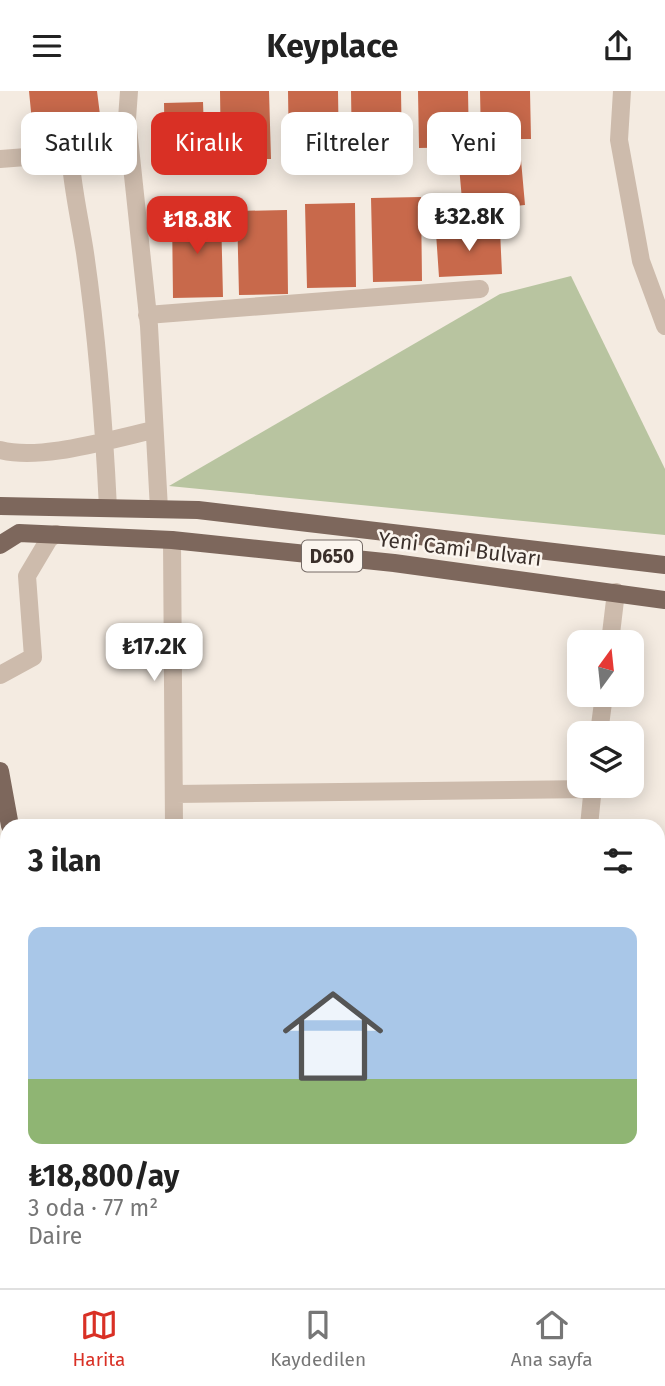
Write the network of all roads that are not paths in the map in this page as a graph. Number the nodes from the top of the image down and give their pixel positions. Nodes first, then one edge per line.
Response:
1 (129, 91) edge
2 (622, 91) edge
3 (128, 112) edge
4 (21, 157) edge
5 (0, 159) edge
6 (72, 175) edge
7 (133, 175) edge
8 (480, 289) dead end
9 (148, 315) junction
10 (665, 326) edge
11 (154, 430) junction
12 (105, 440) junction
13 (0, 450) edge
14 (0, 506) edge
15 (108, 508) junction
16 (159, 509) junction
17 (56, 534) junction
18 (172, 540) junction
19 (0, 545) edge
20 (665, 565) edge
21 (616, 591) junction
22 (665, 600) edge
23 (611, 630) edge
24 (0, 675) edge
25 (0, 771) edge
26 (567, 787) edge
27 (175, 794) junction
28 (592, 798) edge
29 (9, 819) edge
30 (174, 819) edge
31 (590, 819) edge

1 - 3 street
2 - 10 street
4 - 5 street
6 - 12 street
7 - 9 street
8 - 9 street
9 - 11 street
11 - 12 street
11 - 16 street
12 - 13 street
12 - 15 street
14 - 15 main road, Yeni Cami Bulvarı
15 - 16 main road, Yeni Cami Bulvarı
16 - 20 main road, Yeni Cami Bulvarı
17 - 18 main road, Yeni Cami Bulvarı / D650
17 - 19 main road, Yeni Cami Bulvarı / D650
17 - 24 street
18 - 21 main road, Yeni Cami Bulvarı / D650
18 - 27 street
21 - 22 main road, Yeni Cami Bulvarı / D650
21 - 23 street
25 - 29 main road
26 - 27 street
27 - 30 street
28 - 31 street

